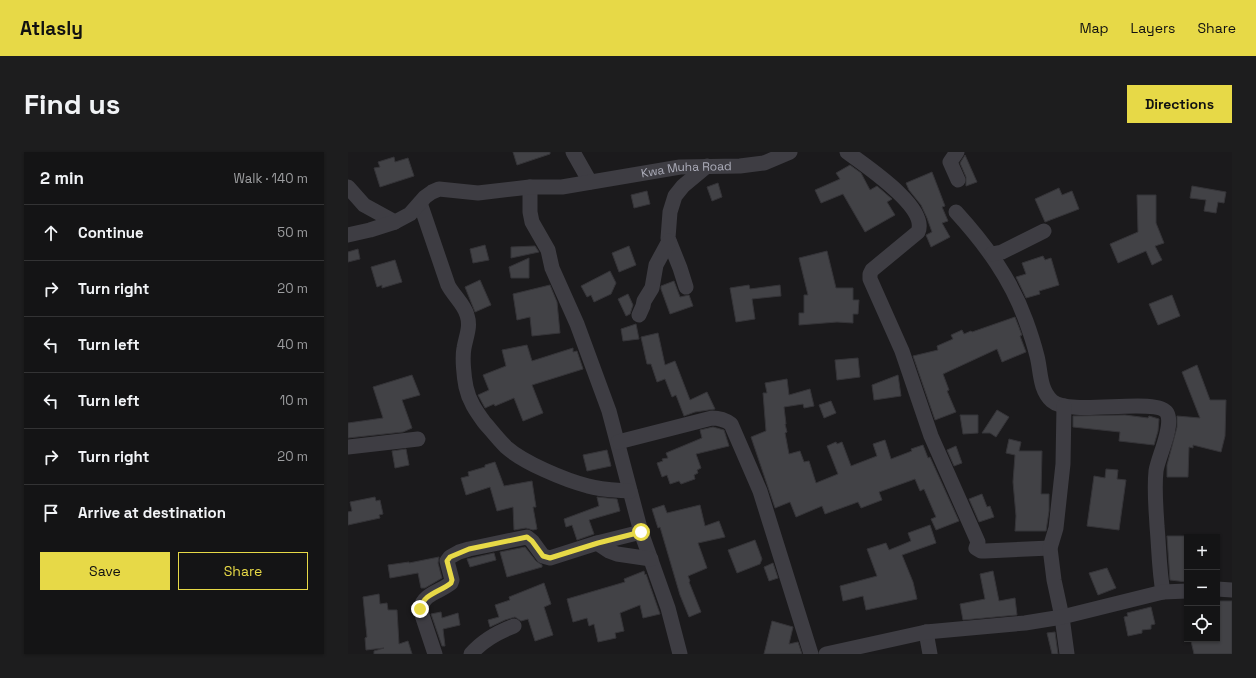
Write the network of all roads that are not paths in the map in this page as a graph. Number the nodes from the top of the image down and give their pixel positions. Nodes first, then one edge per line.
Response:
1 (573, 152) edge
2 (790, 152) edge
3 (847, 152) edge
4 (957, 152) edge
5 (707, 166) junction
6 (958, 180) dead end
7 (585, 182) junction
8 (348, 187) edge
9 (530, 188) junction
10 (420, 203) junction
11 (956, 212) dead end
12 (395, 222) junction
13 (1044, 231) dead end
14 (348, 235) edge
15 (669, 241) junction
16 (992, 254) junction
17 (686, 287) dead end
18 (639, 315) dead end
19 (1064, 406) junction
20 (418, 439) dead end
21 (618, 442) junction
22 (348, 448) edge
23 (630, 491) junction
24 (641, 532) junction
25 (598, 543) junction
26 (1050, 548) junction
27 (651, 559) junction
28 (1220, 589) edge
29 (1232, 590) edge
30 (1184, 591) edge
31 (1163, 592) junction
32 (1062, 617) junction
33 (514, 626) dead end
34 (926, 632) junction
35 (435, 654) edge
36 (471, 654) edge
37 (680, 654) edge
38 (811, 654) edge
39 (826, 654) edge
40 (930, 654) edge
41 (1067, 654) edge

1 - 7 street
2 - 5 street, Kwa Muha Road
3 - 26 street
4 - 6 street
5 - 7 street, Kwa Muha Road
5 - 15 street
7 - 9 street, Kwa Muha Road
8 - 12 street
9 - 10 street, Kwa Muha Road
9 - 21 street
10 - 12 street, Kwa Muha Road
10 - 23 street
11 - 16 street
12 - 14 street, Kwa Muha Road
13 - 16 street
15 - 17 street
15 - 18 street
16 - 19 street
19 - 26 street
19 - 31 street
20 - 22 street
21 - 23 street
21 - 38 street
23 - 24 street
24 - 25 street
24 - 27 street
25 - 27 street
25 - 35 street
26 - 32 street
27 - 37 street
28 - 29 street
30 - 31 street
31 - 32 street
32 - 34 street
32 - 41 street
33 - 36 street
34 - 39 street
34 - 40 street

